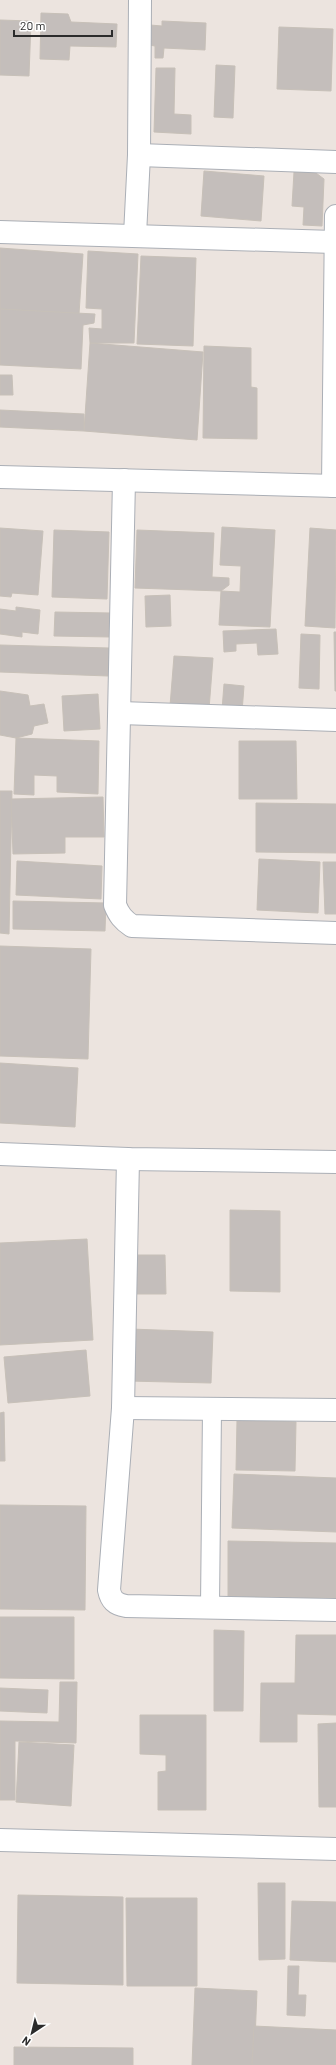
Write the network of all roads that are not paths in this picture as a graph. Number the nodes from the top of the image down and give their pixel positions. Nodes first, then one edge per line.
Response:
1 (140, 0) edge
2 (139, 155) junction
3 (336, 162) edge
4 (336, 216) edge
5 (0, 232) edge
6 (135, 235) junction
7 (334, 242) junction
8 (0, 477) edge
9 (124, 480) junction
10 (335, 486) edge
11 (120, 713) junction
12 (336, 720) edge
13 (336, 933) edge
14 (0, 1154) edge
15 (128, 1159) junction
16 (336, 1162) edge
17 (124, 1408) junction
18 (212, 1409) junction
19 (336, 1410) edge
20 (210, 1607) junction
21 (336, 1610) edge
22 (0, 1840) edge
23 (336, 1849) edge

1 - 2 street
2 - 3 street
2 - 6 street
4 - 7 street
5 - 6 street
6 - 7 street
7 - 10 street
8 - 9 street
9 - 10 street
9 - 11 street
11 - 12 street
11 - 13 street
14 - 15 street
15 - 16 street
15 - 17 street
17 - 18 street
17 - 20 street
18 - 19 street
18 - 20 lane
20 - 21 street
22 - 23 street

